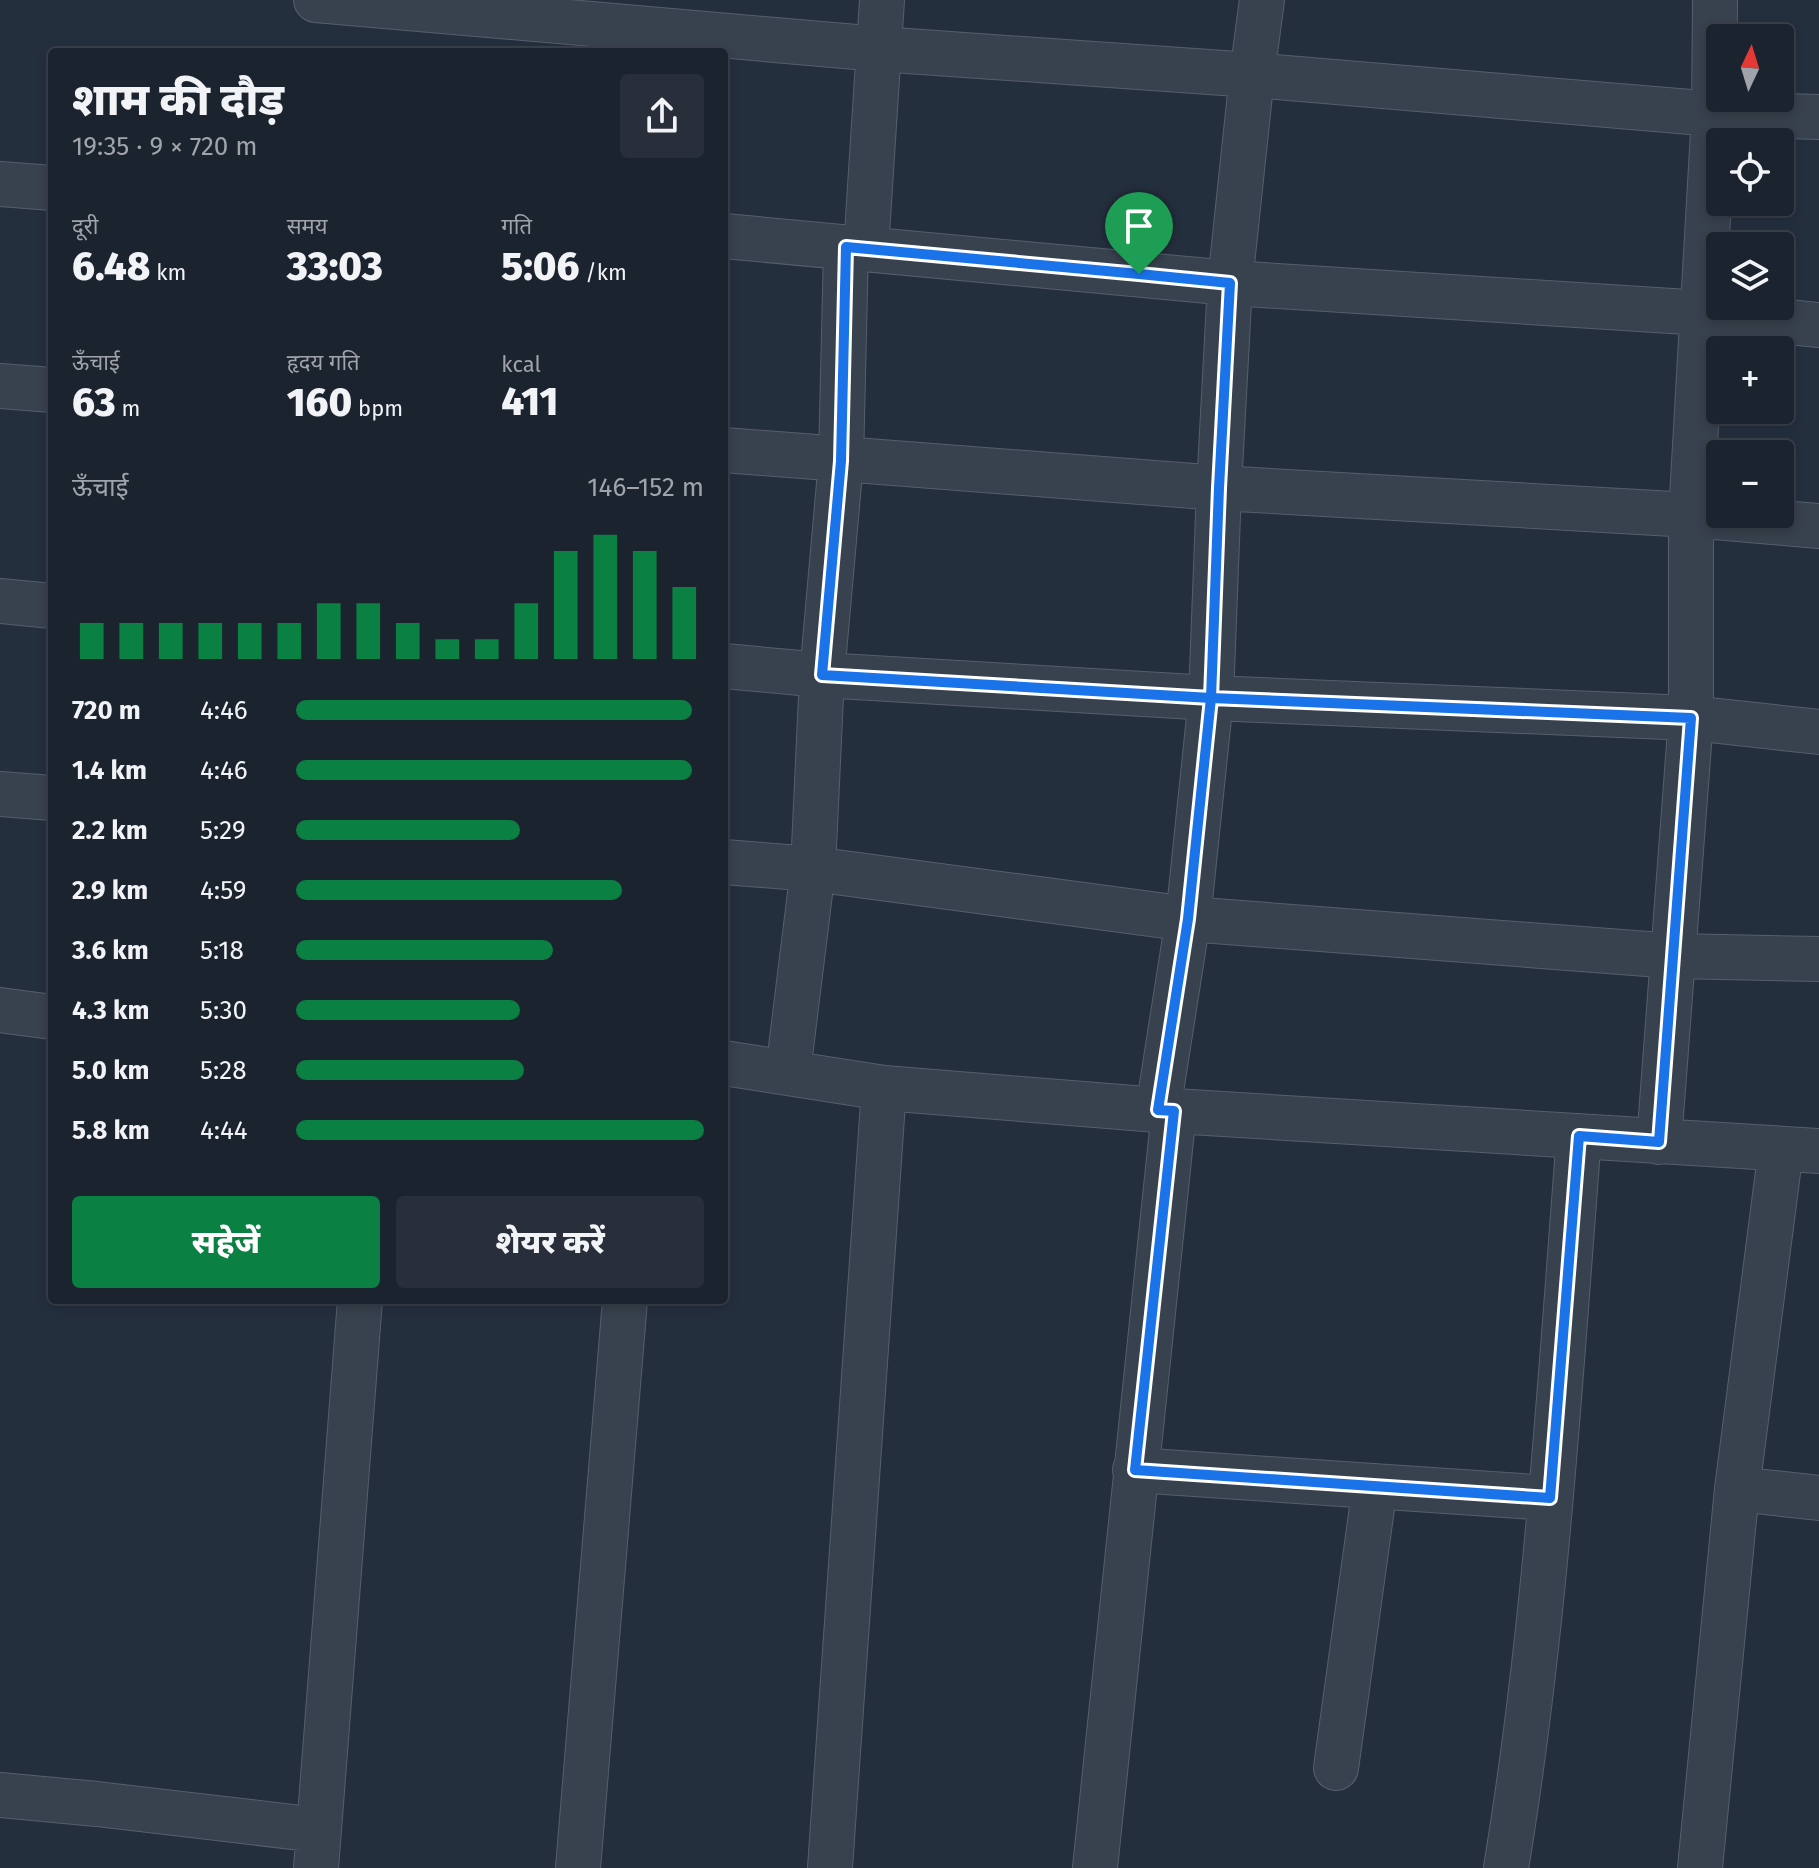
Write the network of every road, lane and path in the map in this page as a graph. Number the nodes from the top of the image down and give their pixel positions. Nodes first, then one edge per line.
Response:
1 (316, 0) edge
2 (882, 0) edge
3 (1262, 0) edge
4 (1715, 0) edge
5 (879, 49) junction
6 (1252, 75) junction
7 (1714, 114) junction
8 (1819, 117) edge
9 (0, 184) edge
10 (48, 188) edge
11 (728, 236) edge
12 (856, 248) junction
13 (1230, 283) junction
14 (1703, 313) junction
15 (1819, 325) edge
16 (0, 386) edge
17 (48, 390) edge
18 (728, 450) edge
19 (841, 461) junction
20 (1219, 488) junction
21 (1691, 515) junction
22 (1819, 526) edge
23 (0, 601) edge
24 (48, 606) edge
25 (728, 666) edge
26 (822, 675) junction
27 (1211, 698) junction
28 (1691, 718) junction
29 (1819, 732) edge
30 (0, 794) edge
31 (48, 798) edge
32 (728, 862) edge
33 (813, 869) junction
34 (1188, 919) junction
35 (1674, 956) junction
36 (1819, 959) edge
37 (0, 1010) edge
38 (48, 1016) edge
39 (728, 1064) edge
40 (788, 1072) junction
41 (884, 1088) junction
42 (1166, 1110) junction
43 (1579, 1136) junction
44 (1659, 1142) junction
45 (1800, 1150) edge
46 (360, 1304) edge
47 (625, 1304) edge
48 (1135, 1470) junction
49 (1375, 1486) junction
50 (1737, 1489) junction
51 (1550, 1498) junction
52 (1819, 1498) edge
53 (1336, 1768) dead end
54 (0, 1795) edge
55 (317, 1849) edge
56 (578, 1868) edge
57 (830, 1868) edge
58 (1095, 1868) edge
59 (1506, 1868) edge
60 (1700, 1868) edge

1 - 5 street
2 - 5 street
3 - 6 street
4 - 7 street
5 - 6 street
5 - 12 street
6 - 7 street
6 - 13 street
7 - 8 street
7 - 14 street
9 - 10 street
11 - 12 street
12 - 13 street
12 - 19 street
13 - 14 street
13 - 20 street
14 - 15 street
14 - 21 street
16 - 17 street
18 - 19 street
19 - 20 street
19 - 26 street
20 - 21 street
20 - 27 street
21 - 22 street
21 - 28 street
23 - 24 street
25 - 26 street
26 - 27 street
26 - 33 street
27 - 28 street
27 - 34 street
28 - 29 street
28 - 35 street
30 - 31 street
32 - 33 street
33 - 34 street
33 - 40 street
34 - 35 street
34 - 42 street
35 - 36 street
35 - 44 street
37 - 38 street
39 - 40 street
40 - 41 street
41 - 42 street
41 - 57 street
42 - 43 street
42 - 48 street
43 - 44 street
43 - 51 street
44 - 45 street
45 - 50 street
46 - 55 street
47 - 56 street
48 - 49 street
48 - 58 street
49 - 51 street
49 - 53 street
50 - 52 street
50 - 60 street
51 - 59 street
54 - 55 street

